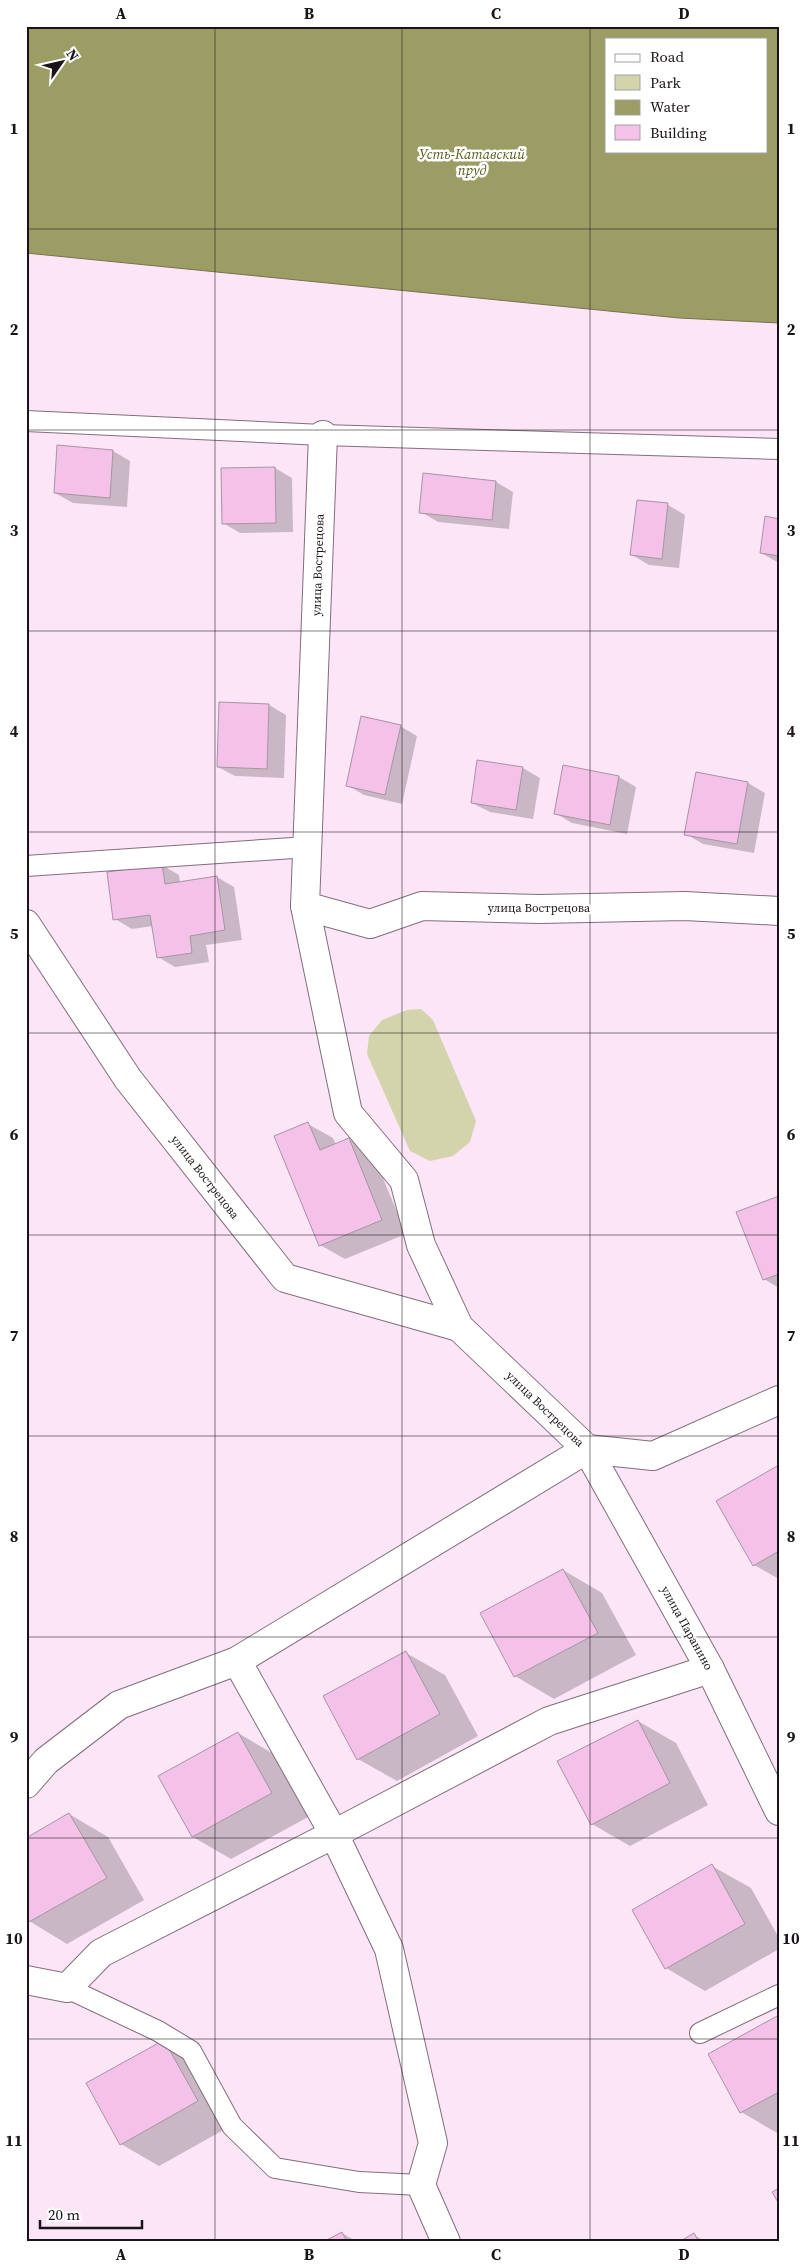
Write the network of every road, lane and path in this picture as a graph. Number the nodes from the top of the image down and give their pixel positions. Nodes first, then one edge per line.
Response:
1 (26, 421) edge
2 (323, 435) junction
3 (779, 449) edge
4 (308, 847) junction
5 (26, 866) edge
6 (305, 906) junction
7 (779, 911) edge
8 (26, 924) edge
9 (459, 1327) junction
10 (779, 1400) edge
11 (587, 1449) junction
12 (237, 1661) junction
13 (710, 1669) junction
14 (26, 1784) edge
15 (779, 1811) edge
16 (334, 1834) junction
17 (26, 1980) edge
18 (67, 1988) junction
19 (779, 1994) edge
20 (700, 2033) dead end
21 (421, 2185) junction
22 (446, 2242) edge

1 - 2 lane
2 - 3 lane
2 - 4 street, улица Вострецова
4 - 5 lane
4 - 6 street, улица Вострецова
6 - 7 street, улица Вострецова
6 - 9 street, улица Вострецова
8 - 9 street, улица Вострецова
9 - 11 street, улица Вострецова
10 - 11 street
11 - 12 street
11 - 13 street, улица Паранино
12 - 14 street
12 - 16 street
13 - 15 street, улица Паранино
13 - 16 street
16 - 18 street
16 - 21 street
17 - 18 street
18 - 21 lane
19 - 20 lane
21 - 22 street

